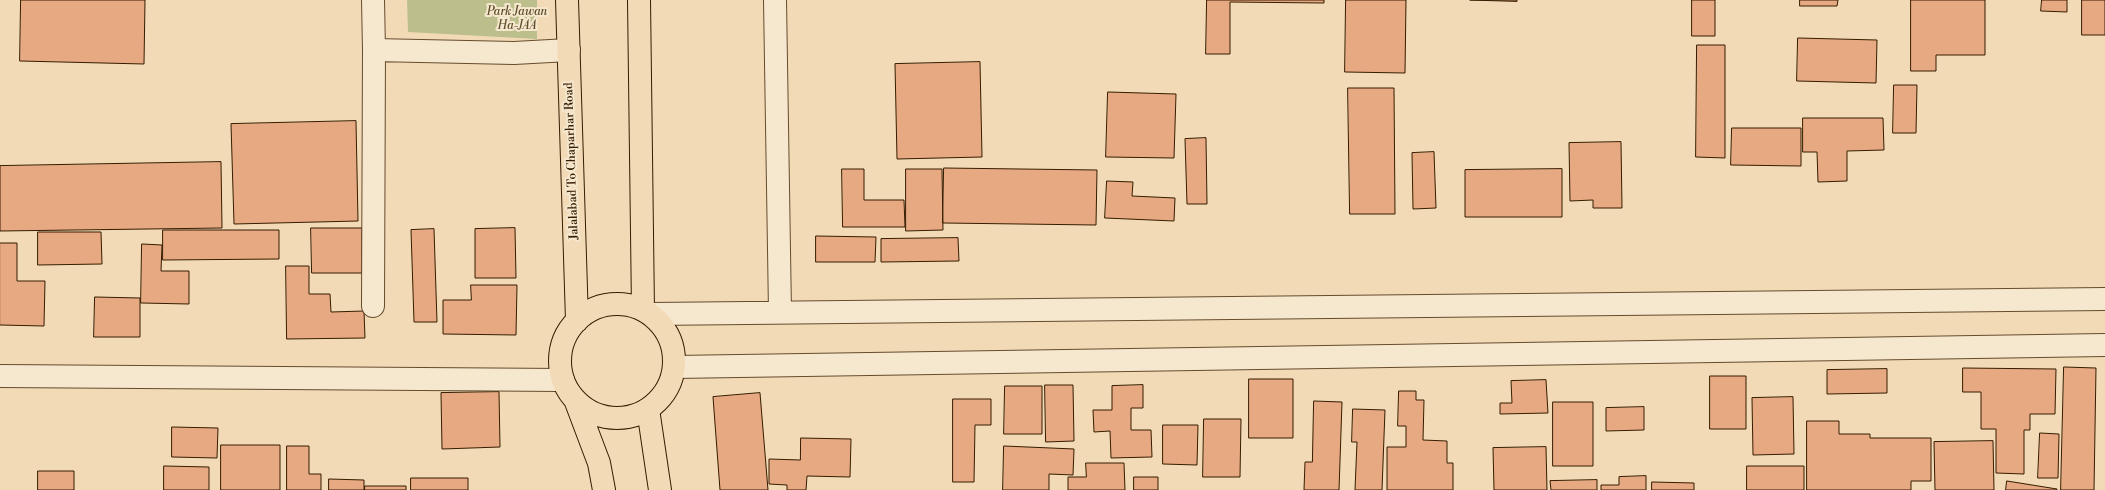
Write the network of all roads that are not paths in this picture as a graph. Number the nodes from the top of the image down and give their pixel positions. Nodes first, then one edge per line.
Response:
1 (373, 0) edge
2 (568, 0) edge
3 (639, 0) edge
4 (775, 0) edge
5 (374, 50) junction
6 (569, 50) junction
7 (2105, 299) edge
8 (373, 306) dead end
9 (647, 312) junction
10 (780, 312) junction
11 (577, 321) junction
12 (2105, 345) edge
13 (674, 367) junction
14 (0, 376) edge
15 (563, 380) junction
16 (576, 402) junction
17 (648, 409) junction
18 (604, 490) edge
19 (660, 490) edge

1 - 5 street
2 - 6 main road, Jalalabad To Chaparhar Road
3 - 9 main road
4 - 10 street
5 - 6 street
5 - 8 street
6 - 11 main road, Jalalabad To Chaparhar Road
7 - 10 street
9 - 10 street
9 - 11 main road
9 - 13 main road
11 - 15 main road
12 - 13 street
13 - 17 main road
14 - 15 street
15 - 16 main road
16 - 17 main road
16 - 18 main road
17 - 19 main road

